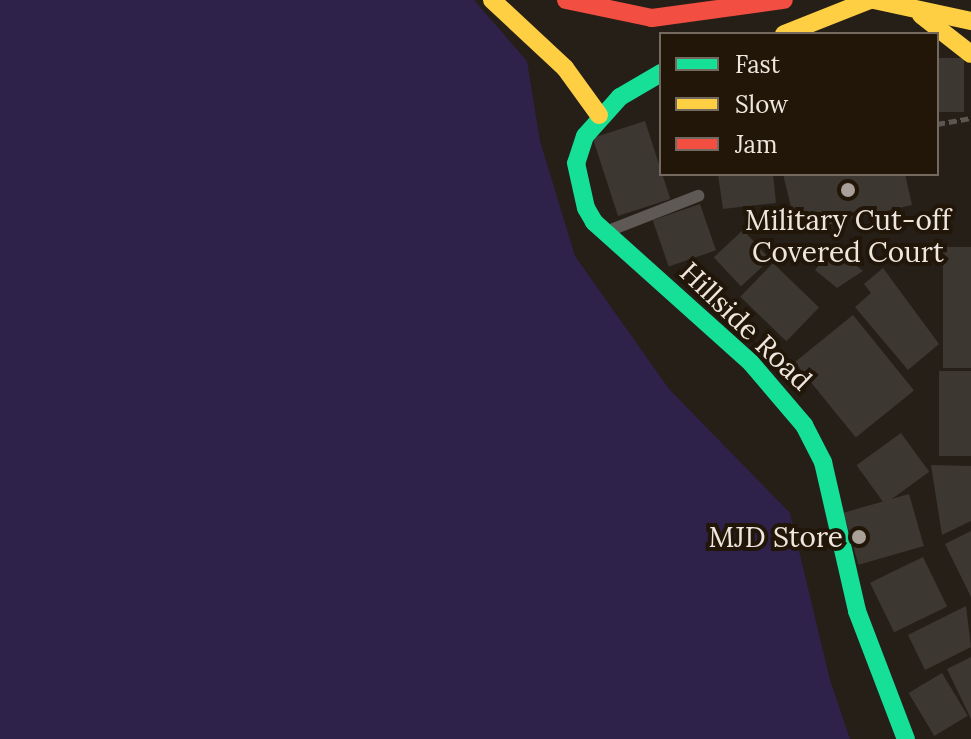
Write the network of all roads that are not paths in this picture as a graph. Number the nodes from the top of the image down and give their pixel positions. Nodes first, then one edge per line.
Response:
1 (492, 0) edge
2 (566, 0) edge
3 (784, 0) edge
4 (872, 0) edge
5 (695, 6) edge
6 (922, 6) edge
7 (971, 21) edge
8 (790, 32) edge
9 (971, 54) edge
10 (659, 74) edge
11 (599, 115) junction
12 (698, 196) dead end
13 (605, 233) junction
14 (906, 739) edge

1 - 11 street
2 - 5 street
3 - 5 street
4 - 6 street
4 - 8 street
6 - 7 street
6 - 9 street
10 - 11 street
11 - 13 street, Hillside Road
12 - 13 lane
13 - 14 street, Hillside Road

